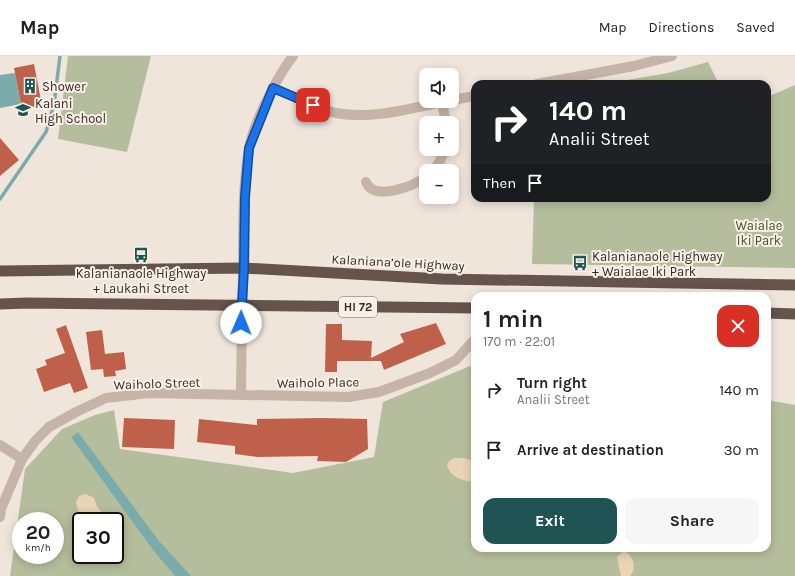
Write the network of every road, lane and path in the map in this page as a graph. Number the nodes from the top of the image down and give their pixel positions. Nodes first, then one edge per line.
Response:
1 (293, 56) edge
2 (672, 56) edge
3 (559, 80) edge
4 (273, 88) junction
5 (471, 97) edge
6 (459, 99) edge
7 (419, 106) edge
8 (366, 182) dead end
9 (419, 182) edge
10 (244, 268) junction
11 (0, 271) edge
12 (795, 285) edge
13 (0, 304) edge
14 (242, 305) junction
15 (471, 308) edge
16 (771, 313) edge
17 (795, 314) edge
18 (471, 343) edge
19 (241, 394) junction
20 (0, 445) edge
21 (22, 459) junction
22 (0, 517) edge

1 - 4 street
2 - 3 street
4 - 7 street
4 - 10 street
5 - 6 street
8 - 9 street
10 - 11 highway, Kalaniana’ole Highway
10 - 12 highway, Kalaniana’ole Highway
10 - 14 street
13 - 14 highway, HI 72
14 - 15 highway, HI 72
14 - 19 street
16 - 17 highway
18 - 19 street, Waiholo Place
19 - 21 street, Waiholo Street
20 - 21 street
21 - 22 street, Waiholo Street

